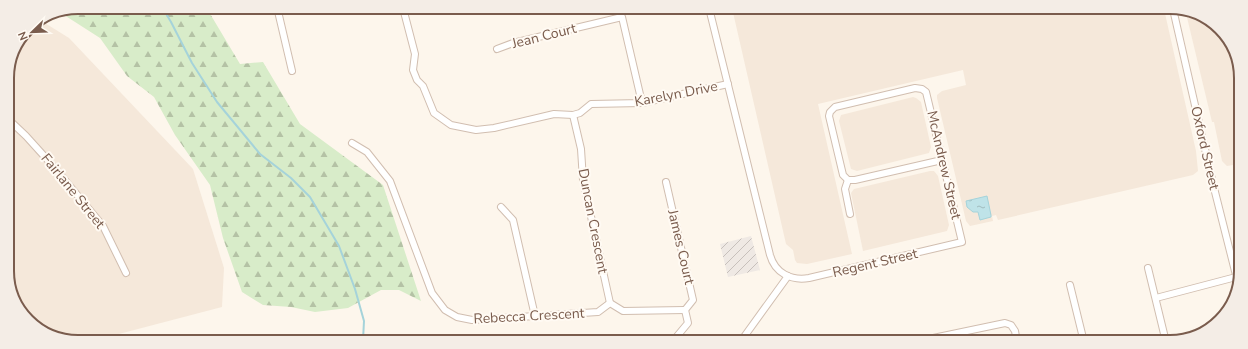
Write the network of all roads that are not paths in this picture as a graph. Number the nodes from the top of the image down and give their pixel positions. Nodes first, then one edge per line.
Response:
1 (279, 14) edge
2 (404, 14) edge
3 (711, 14) edge
4 (1174, 15) edge
5 (497, 49) dead end
6 (292, 70) dead end
7 (728, 84) junction
8 (642, 103) junction
9 (573, 115) junction
10 (14, 125) edge
11 (352, 143) dead end
12 (942, 160) junction
13 (848, 180) junction
14 (666, 182) dead end
15 (501, 207) dead end
16 (850, 214) dead end
17 (962, 242) joint
18 (1148, 268) dead end
19 (1234, 269) edge
20 (126, 273) dead end
21 (788, 276) junction
22 (1233, 278) edge
23 (1070, 285) dead end
24 (1156, 298) junction
25 (610, 303) junction
26 (685, 310) junction
27 (535, 316) junction
28 (678, 335) edge
29 (745, 335) edge
30 (948, 335) edge
31 (1016, 335) edge
32 (1082, 335) edge
33 (1164, 335) edge

1 - 6 street
2 - 9 street
3 - 7 street
4 - 19 street, Oxford Street
5 - 8 street, Jean Court
7 - 8 street, Karelyn Drive
7 - 21 street
8 - 9 street, Karelyn Drive
9 - 25 street, Duncan Crescent
10 - 20 street, Fairlane Street
11 - 27 street, Rebecca Crescent
12 - 13 street
12 - 13 street, McAndrew Street
12 - 17 street, McAndrew Street
13 - 16 street
14 - 26 street, James Court
15 - 27 street
17 - 21 street, Regent Street
18 - 24 street
21 - 29 street
22 - 24 street
23 - 32 street
24 - 33 street
25 - 26 street
25 - 27 street, Rebecca Crescent
26 - 28 street
30 - 31 street

